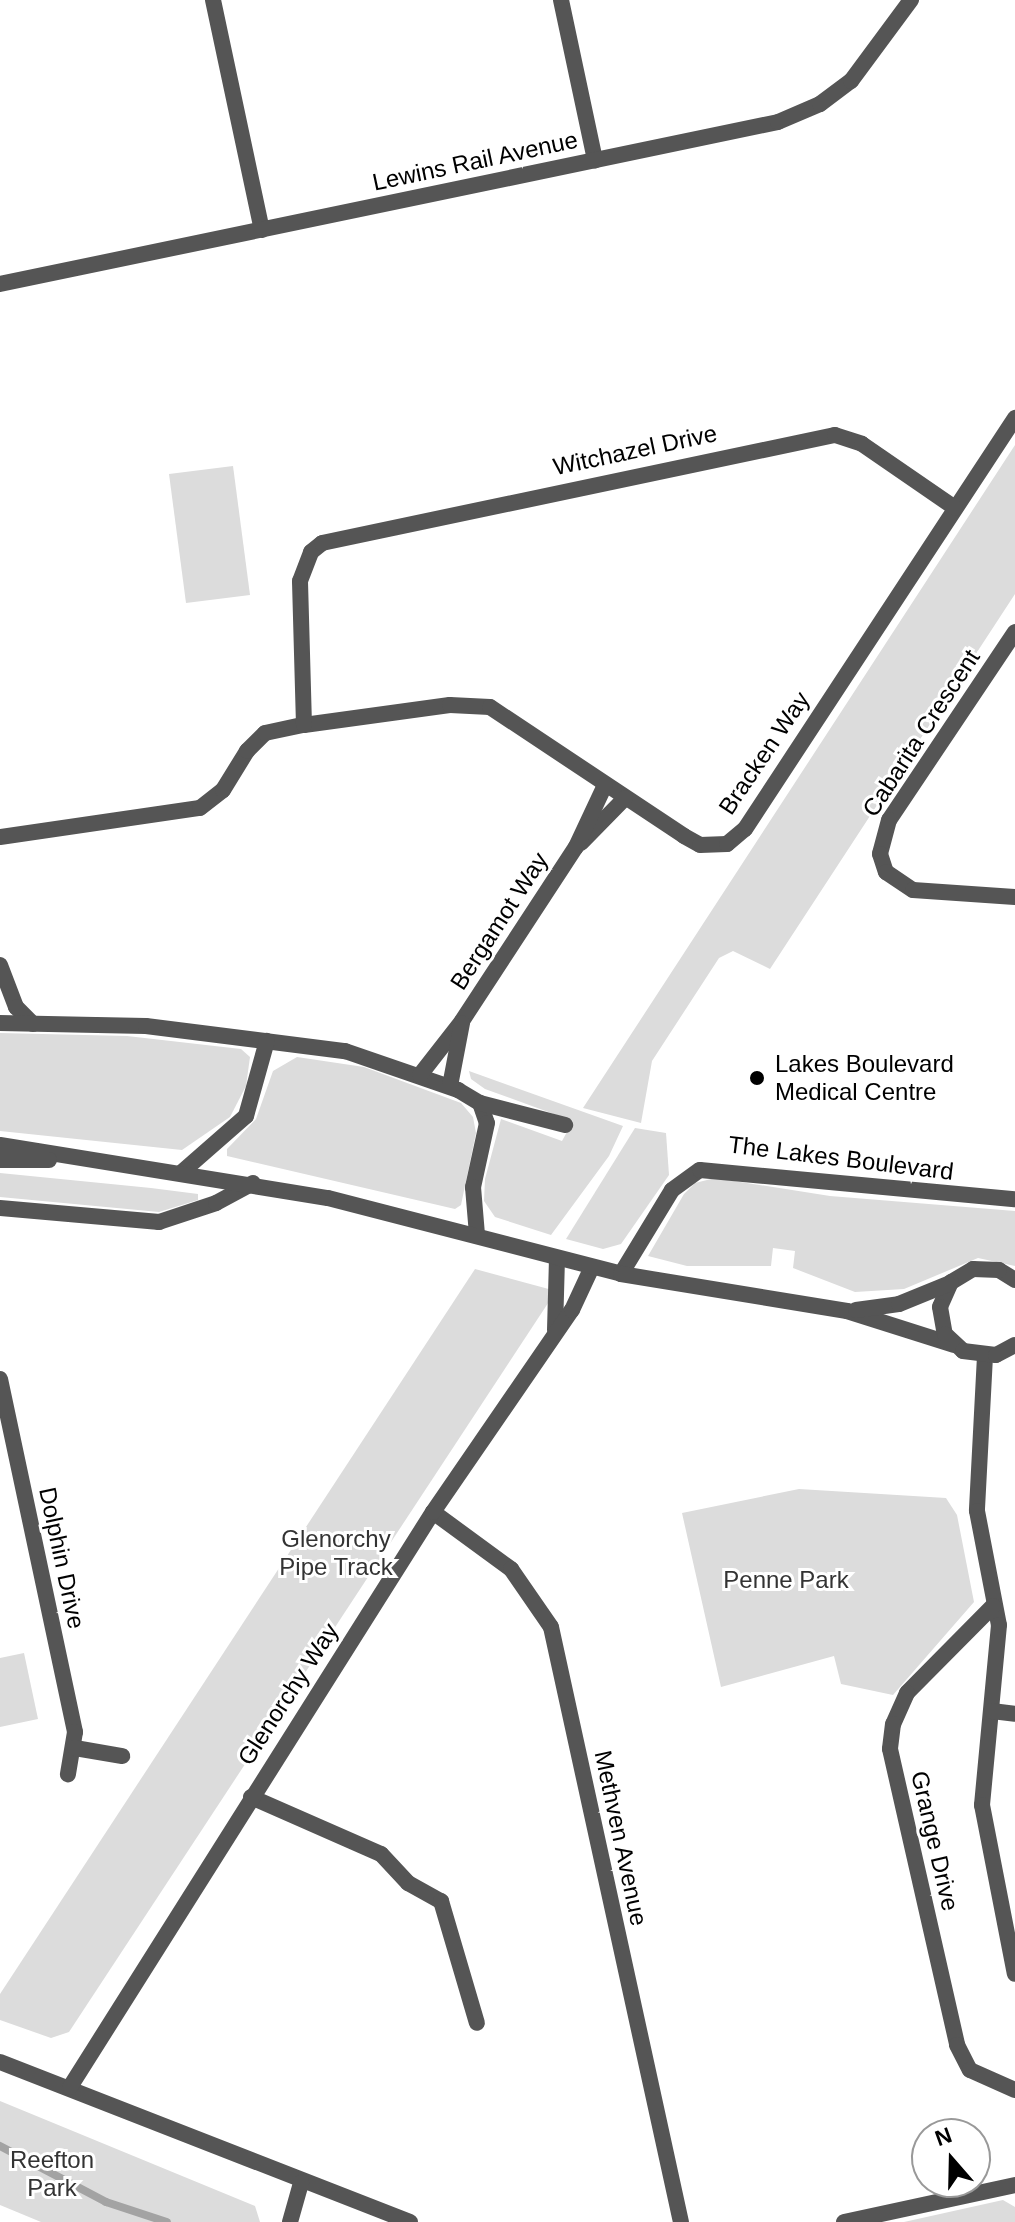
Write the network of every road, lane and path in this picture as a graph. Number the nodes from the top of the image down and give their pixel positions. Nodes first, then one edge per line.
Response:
1 (213, 0) edge
2 (561, 0) edge
3 (911, 0) edge
4 (595, 160) junction
5 (262, 230) junction
6 (0, 284) edge
7 (1015, 418) edge
8 (955, 508) junction
9 (1015, 632) edge
10 (304, 725) junction
11 (605, 785) junction
12 (625, 798) junction
13 (0, 837) edge
14 (576, 847) junction
15 (1015, 897) edge
16 (0, 965) edge
17 (462, 1021) junction
18 (0, 1023) edge
19 (33, 1024) junction
20 (267, 1041) junction
21 (420, 1075) junction
22 (450, 1086) junction
23 (480, 1103) junction
24 (565, 1125) dead end
25 (0, 1145) edge
26 (0, 1160) edge
27 (95, 1160) junction
28 (182, 1172) junction
29 (253, 1183) junction
30 (1015, 1199) edge
31 (0, 1208) edge
32 (477, 1235) junction
33 (557, 1258) junction
34 (592, 1267) junction
35 (621, 1274) junction
36 (1014, 1278) edge
37 (951, 1282) junction
38 (847, 1311) junction
39 (554, 1332) junction
40 (954, 1345) junction
41 (1015, 1345) edge
42 (985, 1356) junction
43 (0, 1379) edge
44 (433, 1512) junction
45 (993, 1606) junction
46 (992, 1711) junction
47 (1015, 1714) edge
48 (75, 1748) junction
49 (122, 1756) dead end
50 (68, 1774) dead end
51 (251, 1797) junction
52 (1015, 1974) edge
53 (477, 2023) dead end
54 (0, 2062) edge
55 (70, 2087) junction
56 (1015, 2090) edge
57 (301, 2183) junction
58 (1015, 2185) edge
59 (290, 2222) edge
60 (410, 2222) edge
61 (681, 2222) edge
62 (844, 2222) edge

1 - 5 street
2 - 4 street
3 - 4 street, Lewins Rail Avenue
4 - 5 street, Lewins Rail Avenue
5 - 6 street, Lewins Rail Avenue
7 - 8 street, Bracken Way
8 - 10 street, Witchazel Drive
8 - 12 street, Bracken Way
9 - 15 street, Cabarita Crescent
10 - 11 street, Bracken Way
10 - 13 street, Bracken Way
11 - 12 street, Bracken Way
11 - 14 street, Bergamot Way
12 - 14 street, Bergamot Way
14 - 17 street, Bergamot Way
16 - 19 street
17 - 21 street, Bergamot Way
17 - 22 street, Bergamot Way
18 - 19 street
19 - 20 street
20 - 21 street
20 - 28 street
21 - 22 street
22 - 23 street
23 - 24 street
23 - 32 street
25 - 27 street
26 - 27 street
27 - 28 street
28 - 29 street
29 - 31 street
29 - 32 street
30 - 35 street, The Lakes Boulevard
32 - 33 street
33 - 34 street
33 - 39 street
34 - 35 street
34 - 39 street, Glenorchy Way
35 - 38 street
36 - 37 street
37 - 38 street
37 - 40 street
38 - 40 street
39 - 44 street, Glenorchy Way
40 - 42 street
41 - 42 street
42 - 45 street
43 - 48 street, Dolphin Drive
44 - 51 street, Glenorchy Way
44 - 61 street, Methven Avenue
45 - 46 street
45 - 56 street, Grange Drive
46 - 47 street
46 - 52 street
48 - 49 street
48 - 50 street, Dolphin Drive
51 - 53 street
51 - 55 street, Glenorchy Way
54 - 55 street
55 - 57 street
57 - 59 street
57 - 60 street
58 - 62 street

